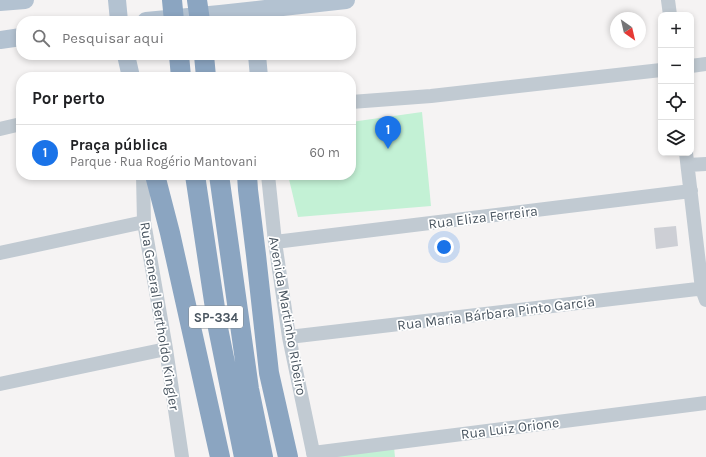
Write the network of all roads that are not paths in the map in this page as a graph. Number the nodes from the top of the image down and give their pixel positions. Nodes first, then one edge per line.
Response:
1 (25, 0) edge
2 (117, 0) edge
3 (172, 0) edge
4 (197, 0) edge
5 (346, 0) edge
6 (668, 0) edge
7 (0, 2) edge
8 (253, 11) edge
9 (670, 12) edge
10 (119, 16) edge
11 (174, 16) edge
12 (199, 16) edge
13 (199, 16) edge
14 (16, 38) edge
15 (0, 40) edge
16 (127, 60) edge
17 (179, 60) edge
18 (204, 60) edge
19 (257, 60) edge
20 (706, 64) edge
21 (694, 66) edge
22 (658, 70) edge
23 (130, 72) edge
24 (180, 72) edge
25 (206, 72) edge
26 (259, 72) edge
27 (356, 102) edge
28 (16, 125) edge
29 (0, 129) edge
30 (687, 159) edge
31 (706, 164) edge
32 (143, 180) edge
33 (156, 180) edge
34 (195, 180) edge
35 (221, 180) edge
36 (247, 180) edge
37 (269, 180) edge
38 (691, 191) junction
39 (144, 222) junction
40 (275, 242) junction
41 (0, 253) edge
42 (705, 292) edge
43 (289, 337) junction
44 (166, 349) junction
45 (0, 384) edge
46 (706, 403) edge
47 (314, 455) edge
48 (182, 457) edge
49 (220, 457) edge
50 (244, 457) edge
51 (263, 457) edge
52 (288, 457) edge

1 - 7 main road
2 - 10 main road
3 - 11 highway
4 - 12 highway
5 - 8 main road
6 - 9 street
8 - 13 main road
14 - 15 main road
16 - 23 main road
17 - 24 highway
18 - 25 highway
19 - 26 main road
20 - 21 street
22 - 27 street
28 - 29 street
30 - 31 street
30 - 38 street
32 - 39 street, Rua General Bertholdo Kingler
33 - 49 highway
34 - 50 highway, SP-334
35 - 51 highway, SP-334
36 - 52 highway
37 - 40 street, Avenida Martinho Ribeiro
38 - 40 street, Rua Eliza Ferreira
38 - 42 street
39 - 41 street
39 - 44 street, Rua General Bertholdo Kingler
40 - 43 street, Avenida Martinho Ribeiro
42 - 43 street, Rua Maria Bárbara Pinto Garcia
43 - 47 street, Avenida Martinho Ribeiro
44 - 45 street
44 - 48 street, Rua General Bertholdo Kingler
46 - 47 street, Rua Luiz Orione

